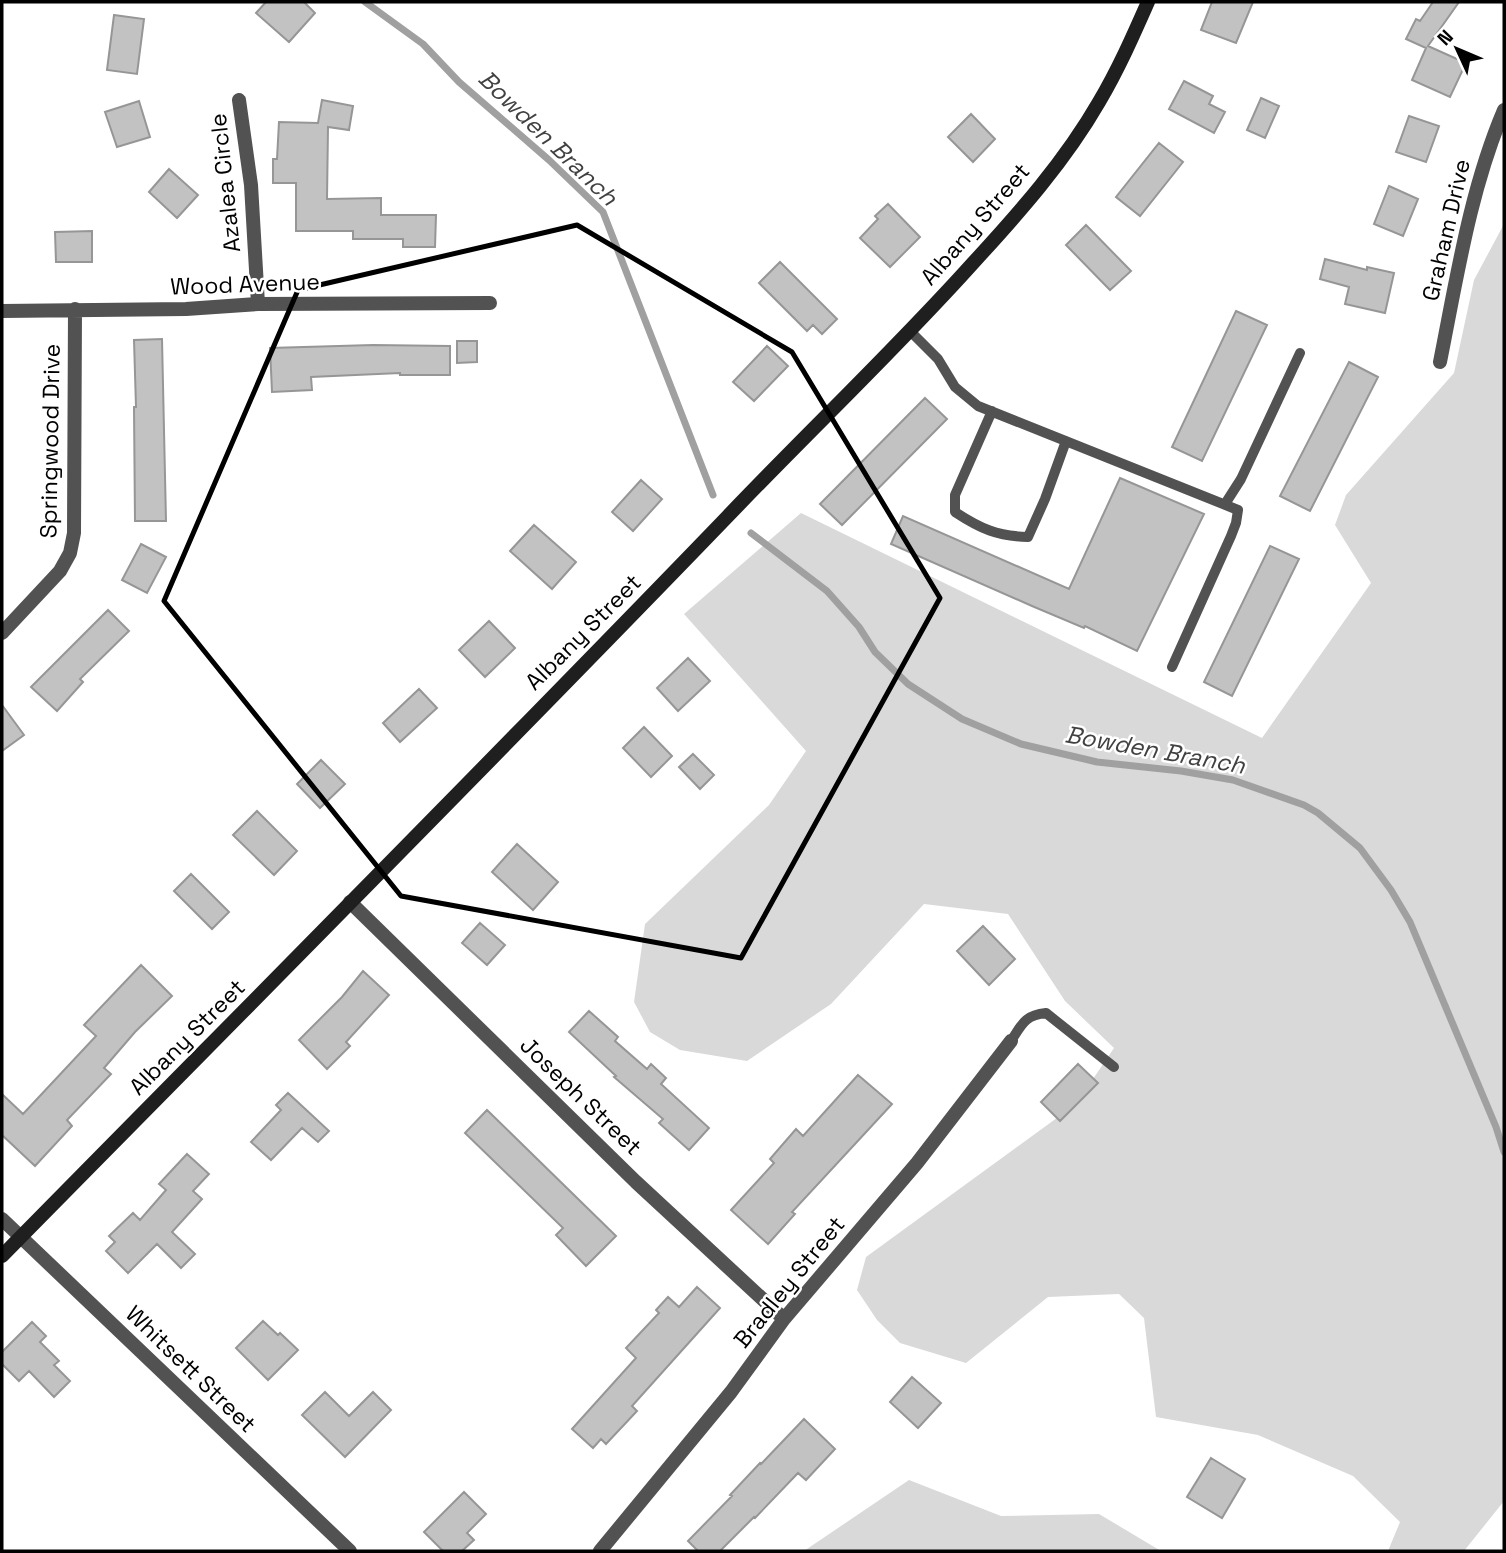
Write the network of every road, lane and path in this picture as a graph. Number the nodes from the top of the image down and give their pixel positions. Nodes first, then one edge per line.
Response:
1 (1148, 2) edge
2 (239, 100) dead end
3 (1504, 110) edge
4 (490, 303) dead end
5 (258, 304) junction
6 (75, 309) junction
7 (2, 311) edge
8 (911, 331) junction
9 (1300, 353) dead end
10 (1440, 362) dead end
11 (992, 411) junction
12 (1066, 441) junction
13 (1225, 504) junction
14 (2, 633) edge
15 (1172, 667) dead end
16 (350, 902) junction
17 (1011, 1041) joint
18 (1114, 1067) dead end
19 (2, 1219) edge
20 (21, 1237) junction
21 (2, 1256) edge
22 (784, 1319) junction
23 (350, 1551) edge
24 (600, 1551) edge

1 - 8 street, Albany Street
2 - 5 street, Azalea Circle
3 - 10 street, Graham Drive
4 - 5 street, Wood Avenue
5 - 6 street, Wood Avenue
6 - 7 street, Wood Avenue
6 - 14 street, Springwood Drive
8 - 11 lane
8 - 16 street, Albany Street
9 - 13 lane
11 - 12 lane
11 - 12 lane
12 - 13 lane
13 - 15 lane
16 - 20 street, Albany Street
16 - 22 street, Joseph Street
17 - 18 lane
17 - 22 street, Bradley Street
19 - 20 street, Whitsett Street
20 - 21 street, Albany Street
20 - 23 street, Whitsett Street
22 - 24 street, Bradley Street

